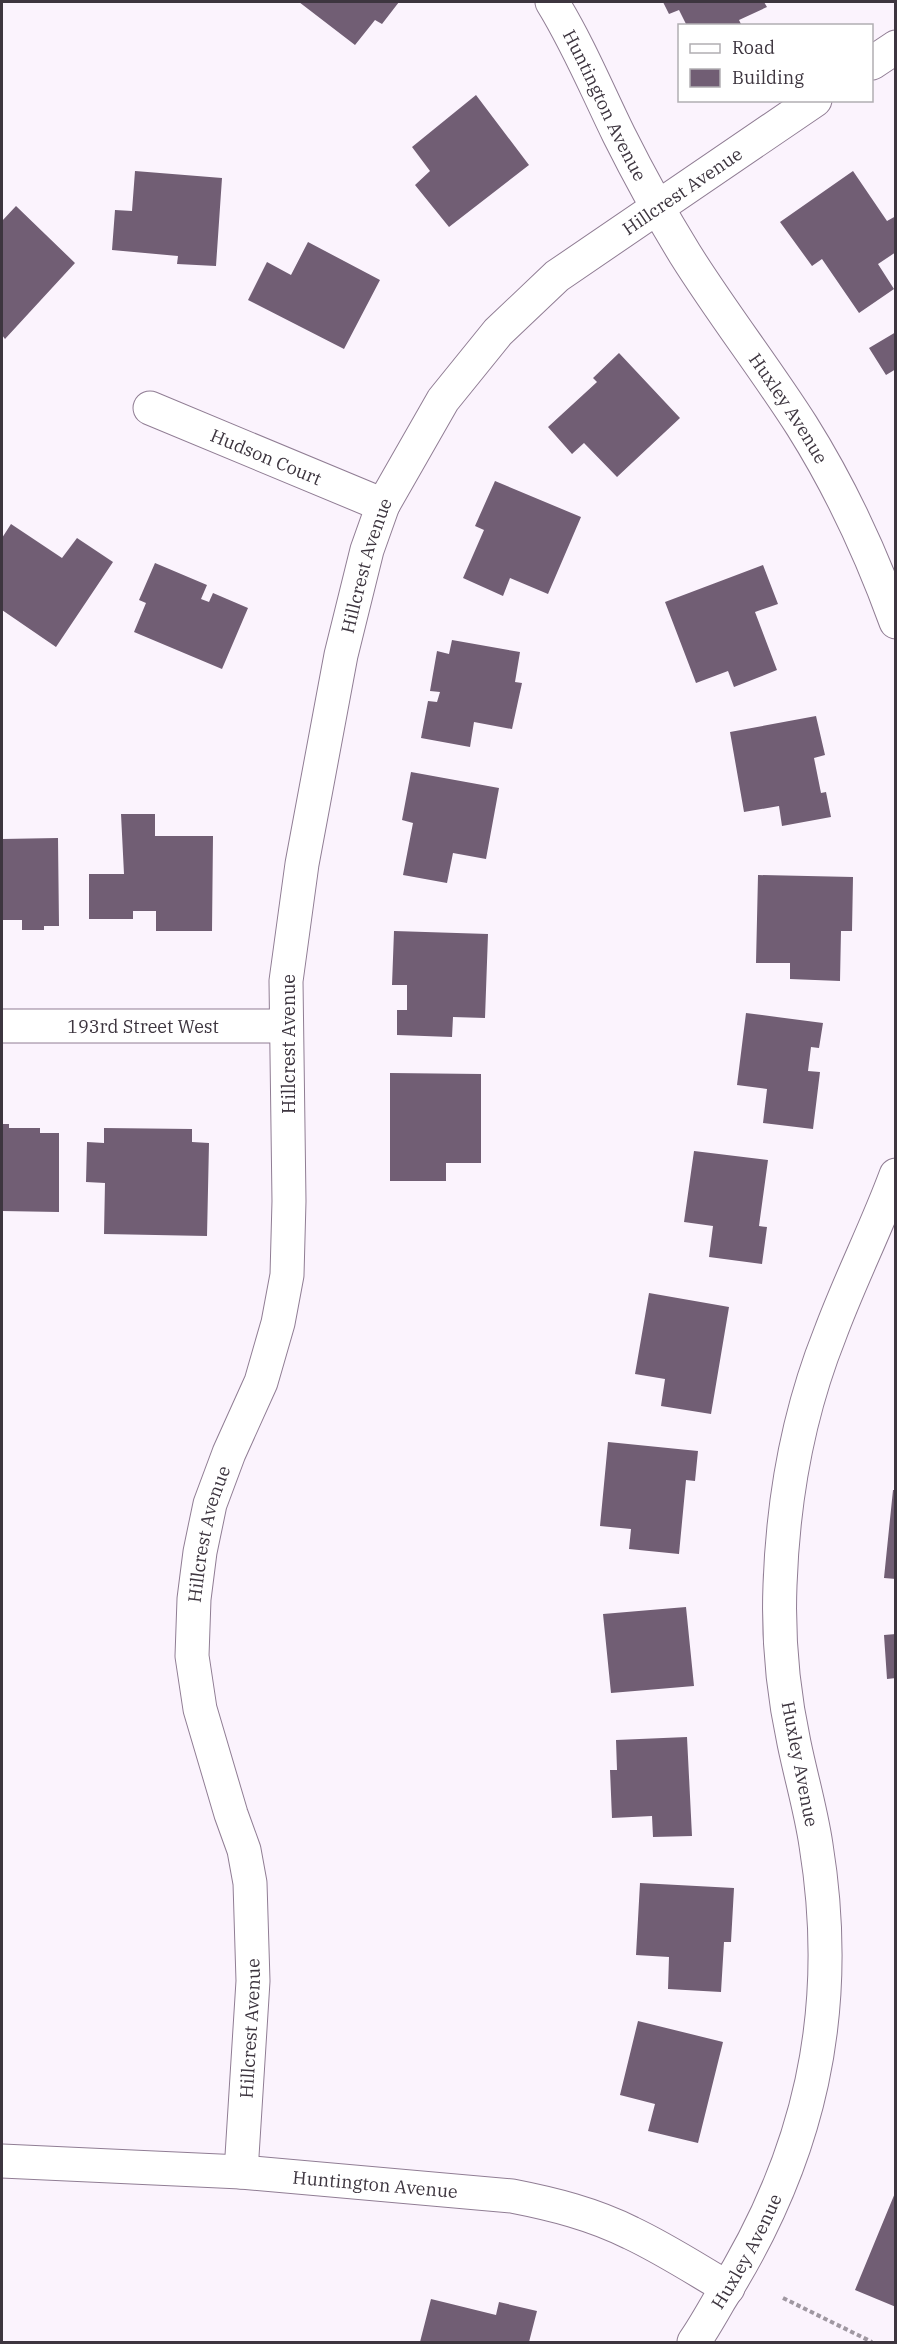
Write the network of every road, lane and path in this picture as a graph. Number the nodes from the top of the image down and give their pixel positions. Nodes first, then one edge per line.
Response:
1 (552, 2) edge
2 (896, 47) edge
3 (873, 62) edge
4 (811, 102) edge
5 (658, 208) junction
6 (150, 408) dead end
7 (383, 506) junction
8 (896, 622) edge
9 (2, 1026) edge
10 (285, 1026) junction
11 (896, 1175) edge
12 (2, 2161) edge
13 (241, 2172) junction
14 (729, 2288) junction
15 (783, 2298) dead end
16 (694, 2343) edge
17 (872, 2343) edge

1 - 5 street, Huntington Avenue
2 - 3 street
4 - 5 street, Hillcrest Avenue
5 - 7 street, Hillcrest Avenue
5 - 8 street, Huxley Avenue
6 - 7 street, Hudson Court
7 - 10 street, Hillcrest Avenue
9 - 10 street, 193rd Street West
10 - 13 street, Hillcrest Avenue
11 - 14 street, Huxley Avenue
12 - 13 street, Huntington Avenue
13 - 14 street, Huntington Avenue
14 - 16 street, Huxley Avenue
15 - 17 path

